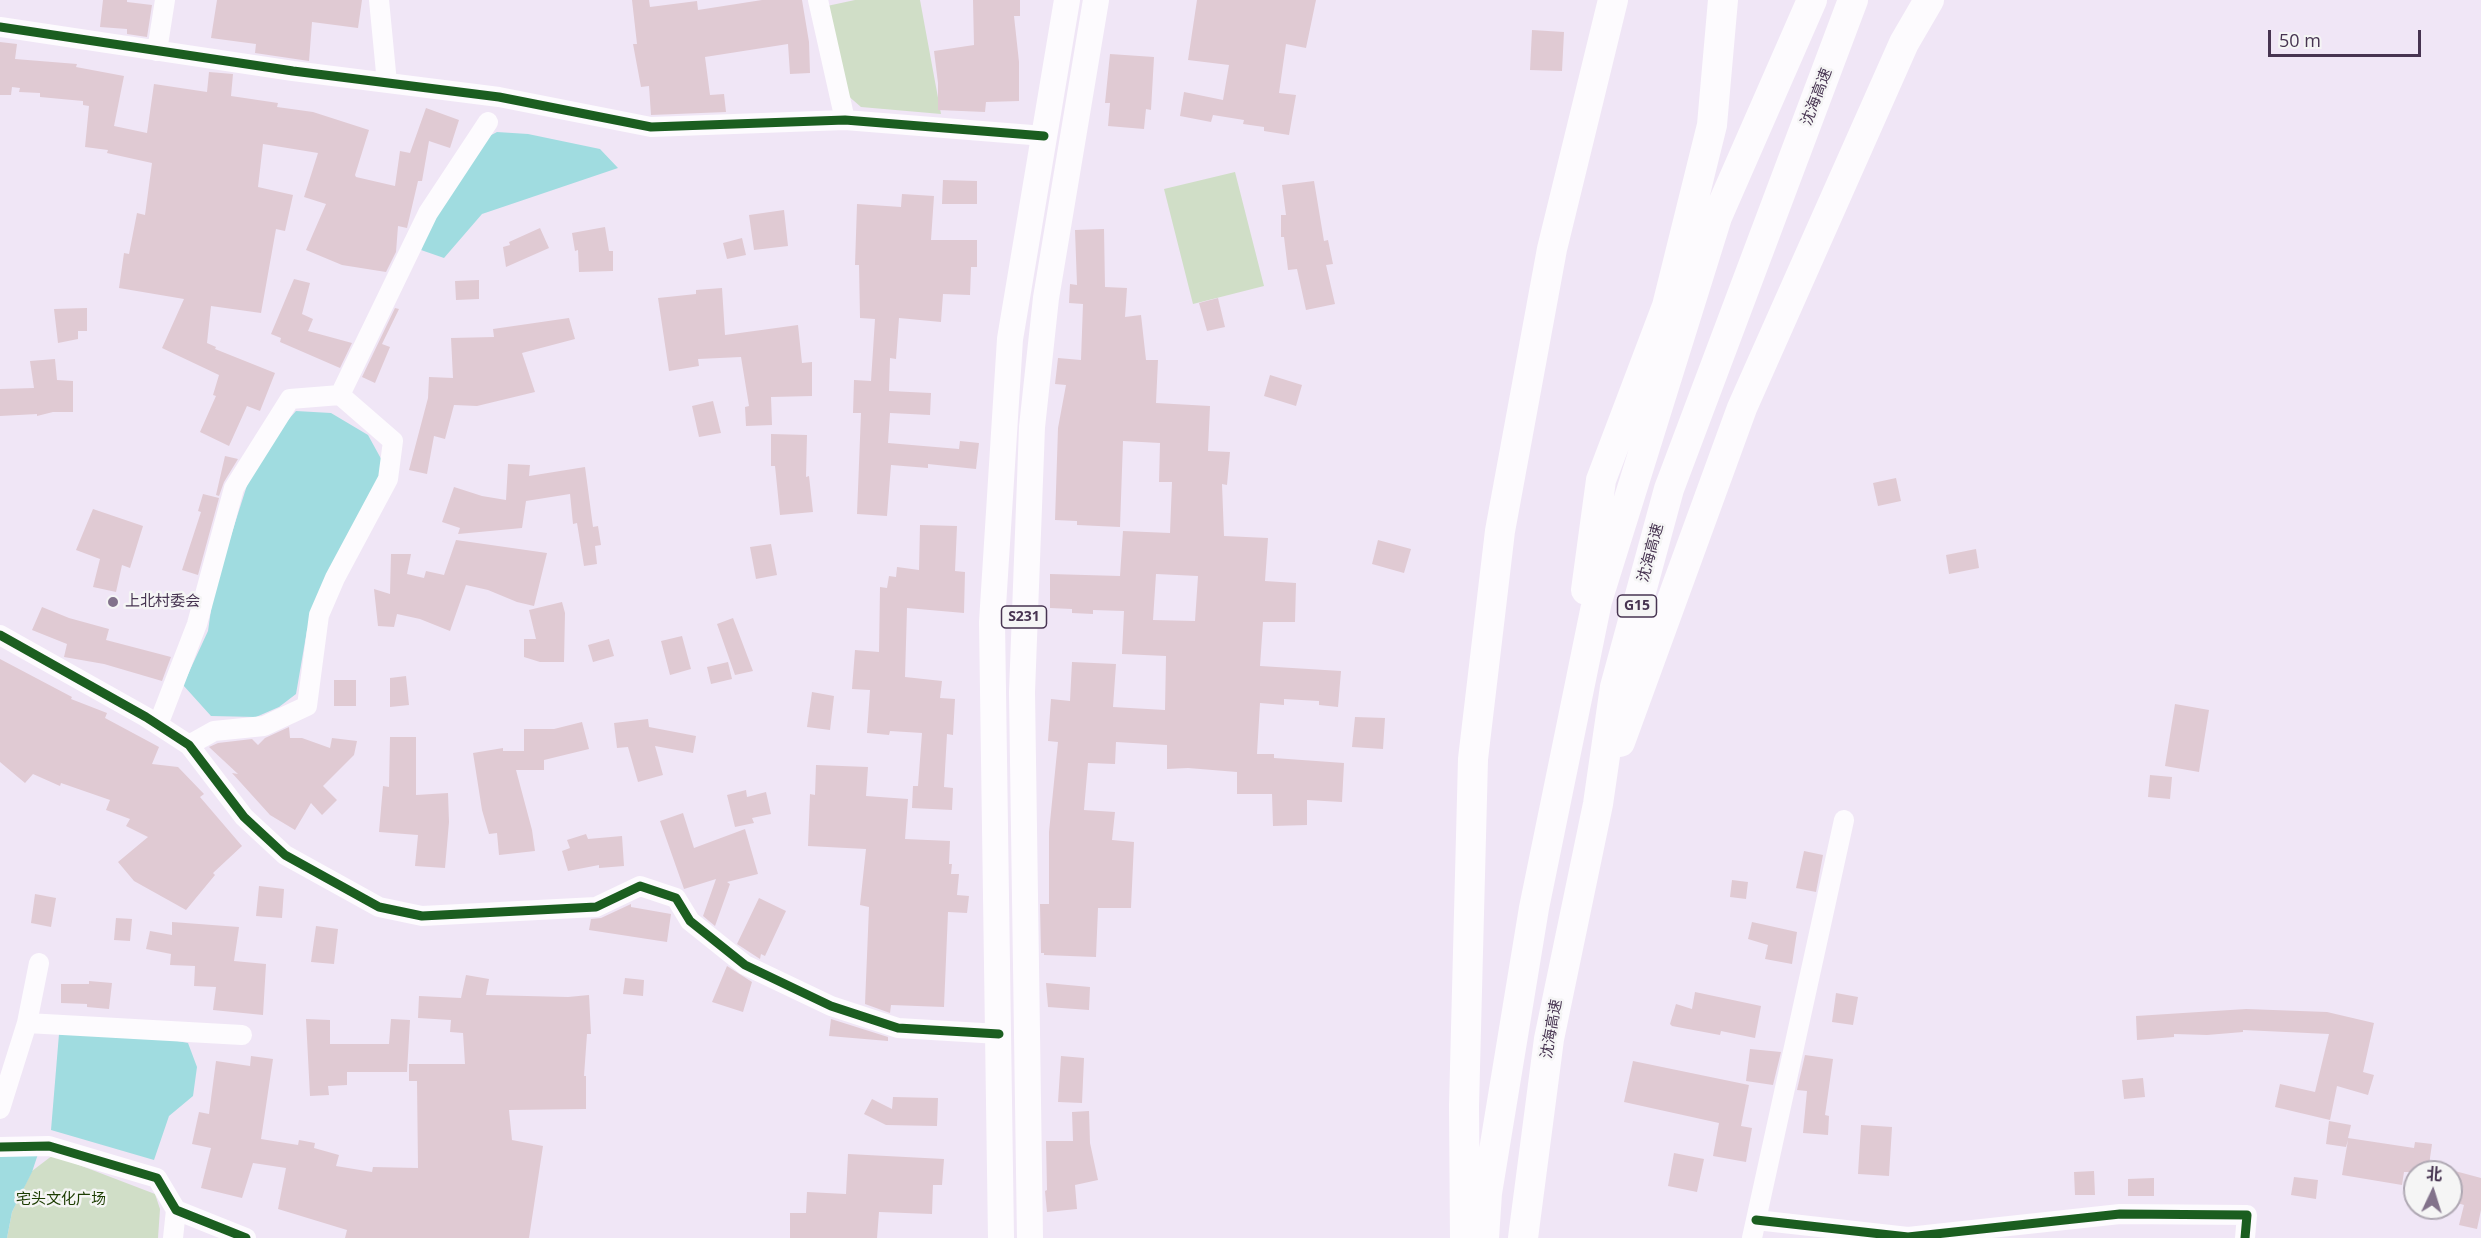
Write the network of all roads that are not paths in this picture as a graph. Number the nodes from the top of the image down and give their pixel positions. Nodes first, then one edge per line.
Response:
1 (165, 0) edge
2 (379, 0) edge
3 (818, 0) edge
4 (1067, 0) edge
5 (1096, 0) edge
6 (1613, 0) edge
7 (1723, 0) edge
8 (1812, 0) edge
9 (1853, 0) edge
10 (1929, 0) edge
11 (0, 27) edge
12 (158, 51) junction
13 (387, 83) junction
14 (845, 120) junction
15 (488, 122) dead end
16 (1044, 136) junction
17 (340, 395) junction
18 (0, 635) edge
19 (158, 725) junction
20 (189, 745) junction
21 (1557, 795) junction
22 (1598, 804) junction
23 (1844, 820) dead end
24 (39, 963) dead end
25 (27, 1023) junction
26 (999, 1034) junction
27 (242, 1035) dead end
28 (0, 1109) edge
29 (0, 1147) edge
30 (176, 1210) junction
31 (1754, 1229) edge
32 (173, 1238) edge
33 (246, 1238) edge
34 (1001, 1238) edge
35 (1030, 1238) edge
36 (1465, 1238) edge
37 (1484, 1238) edge
38 (1523, 1238) edge
39 (2245, 1238) edge

1 - 12 street
2 - 13 street
3 - 14 street
4 - 16 main road
5 - 35 main road, S231
6 - 36 highway
7 - 21 highway
8 - 21 highway, G15
9 - 22 highway, 沈海高速 / G15
10 - 22 highway
11 - 12 street
12 - 13 street
13 - 14 street
14 - 16 street
15 - 17 street
16 - 26 main road
17 - 19 street
17 - 20 street
18 - 19 street
19 - 20 street
20 - 26 street
21 - 37 highway, G15
22 - 38 highway, 沈海高速 / G15
23 - 31 street
24 - 25 street
25 - 27 street
25 - 28 street
26 - 34 main road
29 - 30 street
30 - 32 street
30 - 33 street
31 - 39 street

